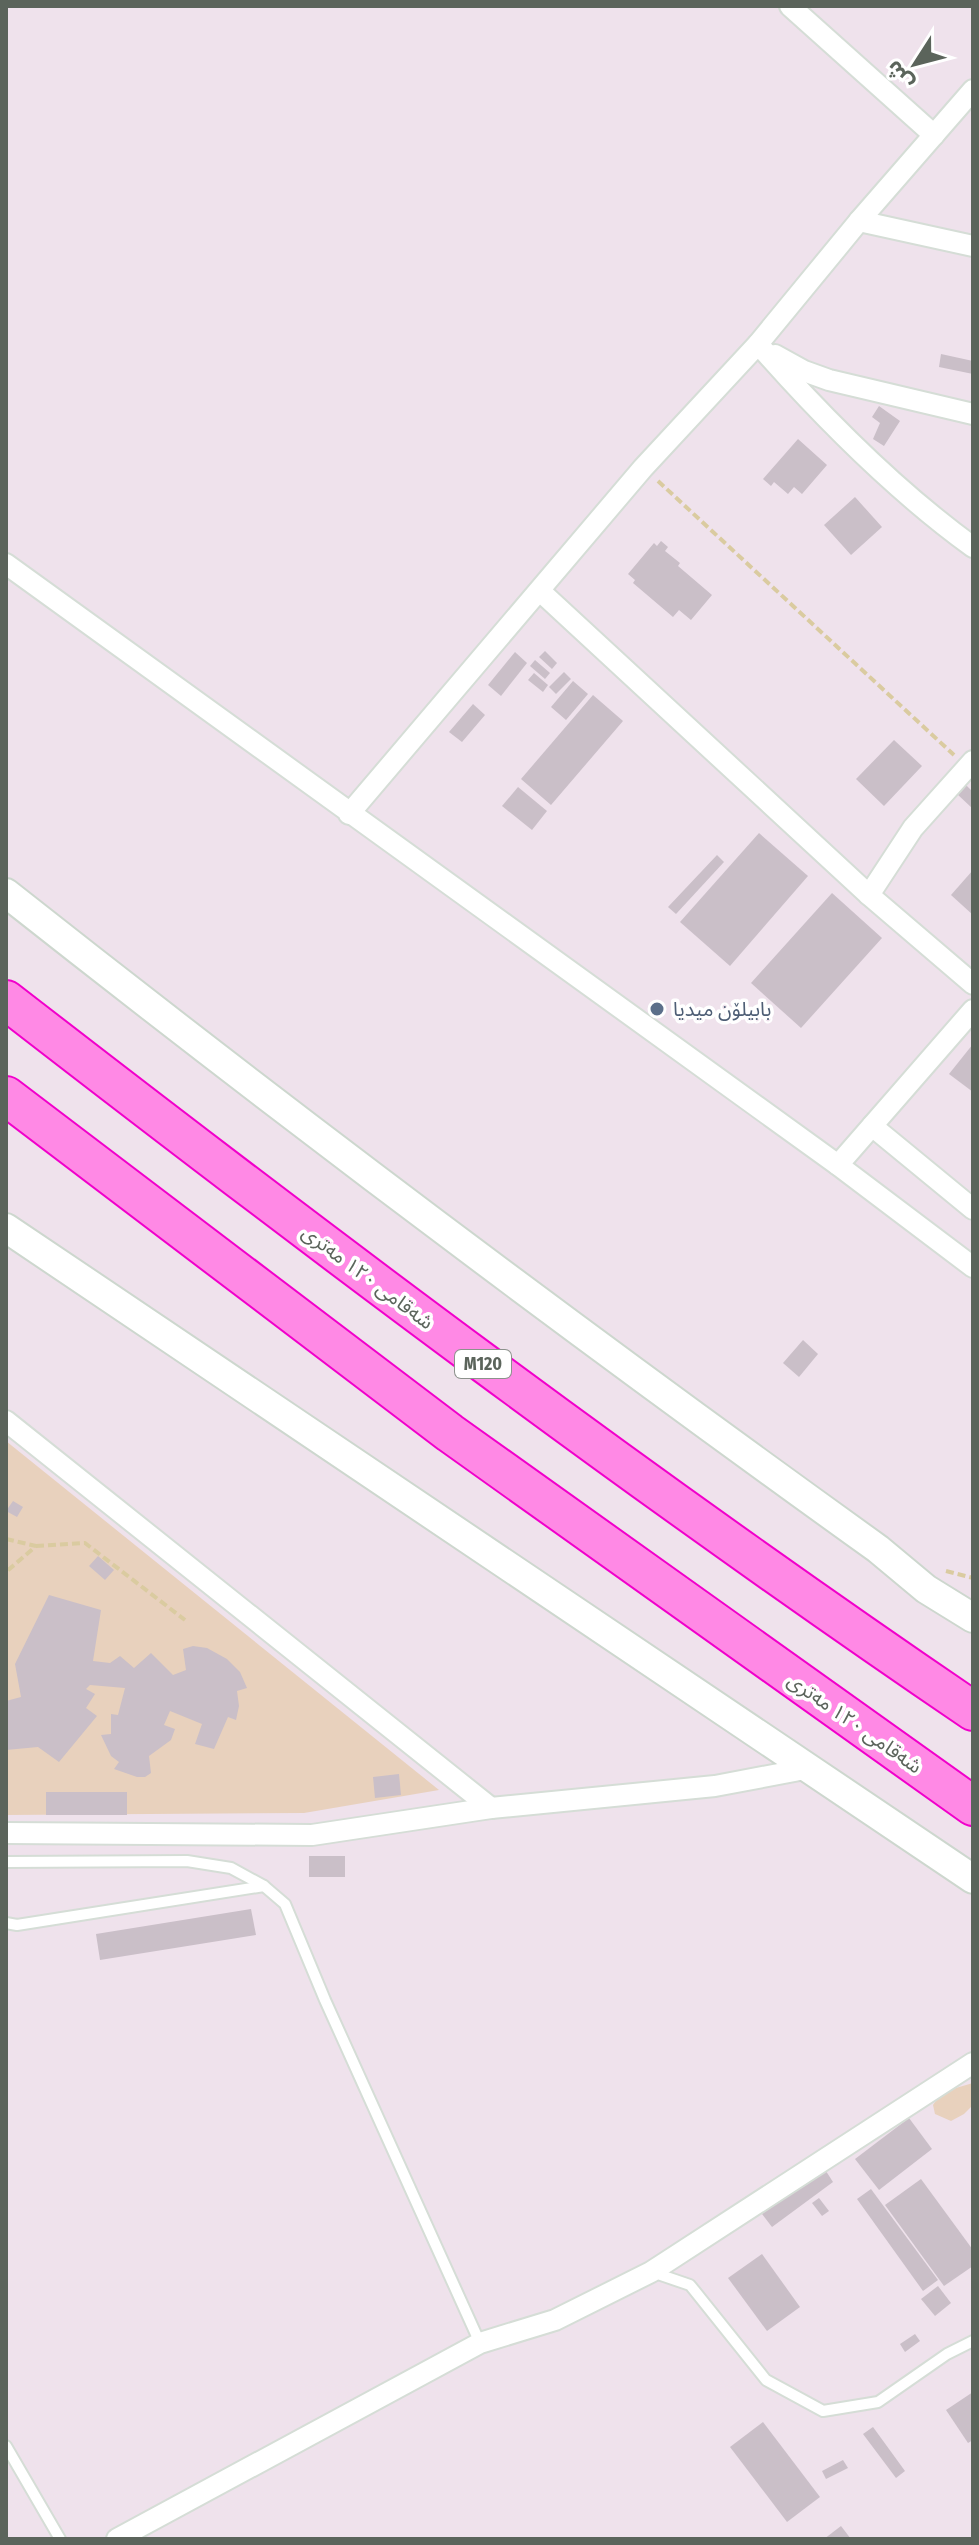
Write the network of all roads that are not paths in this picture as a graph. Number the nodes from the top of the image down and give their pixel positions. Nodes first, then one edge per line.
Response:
1 (805, 10) edge
2 (973, 90) edge
3 (934, 135) junction
4 (859, 221) junction
5 (973, 246) edge
6 (758, 344) junction
7 (973, 414) edge
8 (973, 547) edge
9 (6, 564) edge
10 (540, 591) junction
11 (970, 765) edge
12 (349, 814) junction
13 (6, 893) edge
14 (869, 895) junction
15 (973, 984) edge
16 (6, 1000) edge
17 (973, 1010) edge
18 (6, 1096) edge
19 (872, 1126) junction
20 (838, 1165) junction
21 (973, 1209) edge
22 (6, 1228) edge
23 (973, 1267) edge
24 (6, 1421) edge
25 (878, 1549) junction
26 (973, 1606) edge
27 (973, 1618) edge
28 (872, 1642) junction
29 (973, 1685) edge
30 (973, 1711) edge
31 (810, 1768) junction
32 (973, 1806) edge
33 (491, 1808) junction
34 (6, 1833) edge
35 (6, 1862) edge
36 (973, 1879) edge
37 (264, 1886) junction
38 (6, 1923) edge
39 (973, 2063) edge
40 (651, 2272) junction
41 (973, 2341) edge
42 (480, 2343) junction
43 (6, 2446) edge
44 (60, 2539) edge
45 (117, 2539) edge

1 - 3 street
2 - 3 street
3 - 4 street
4 - 5 street
4 - 6 street
6 - 7 street
6 - 8 street
6 - 10 street
9 - 12 street
10 - 12 street
10 - 14 street
11 - 14 street
12 - 20 street
13 - 25 street
14 - 15 street
16 - 28 highway, شەقامی ١٢٠ مەتری / M120
17 - 19 street
18 - 32 highway, شەقامی ١٢٠ مەتری
19 - 20 street
19 - 21 street
20 - 23 street
22 - 31 street
24 - 33 street
25 - 26 street
25 - 27 street
28 - 29 highway
28 - 30 highway, شەقامی ١٢٠ مەتری / M120
31 - 33 street
31 - 36 street
33 - 34 street
35 - 37 lane
37 - 38 lane
37 - 42 lane
39 - 40 street
40 - 41 lane
40 - 42 street
42 - 45 street
43 - 44 lane

